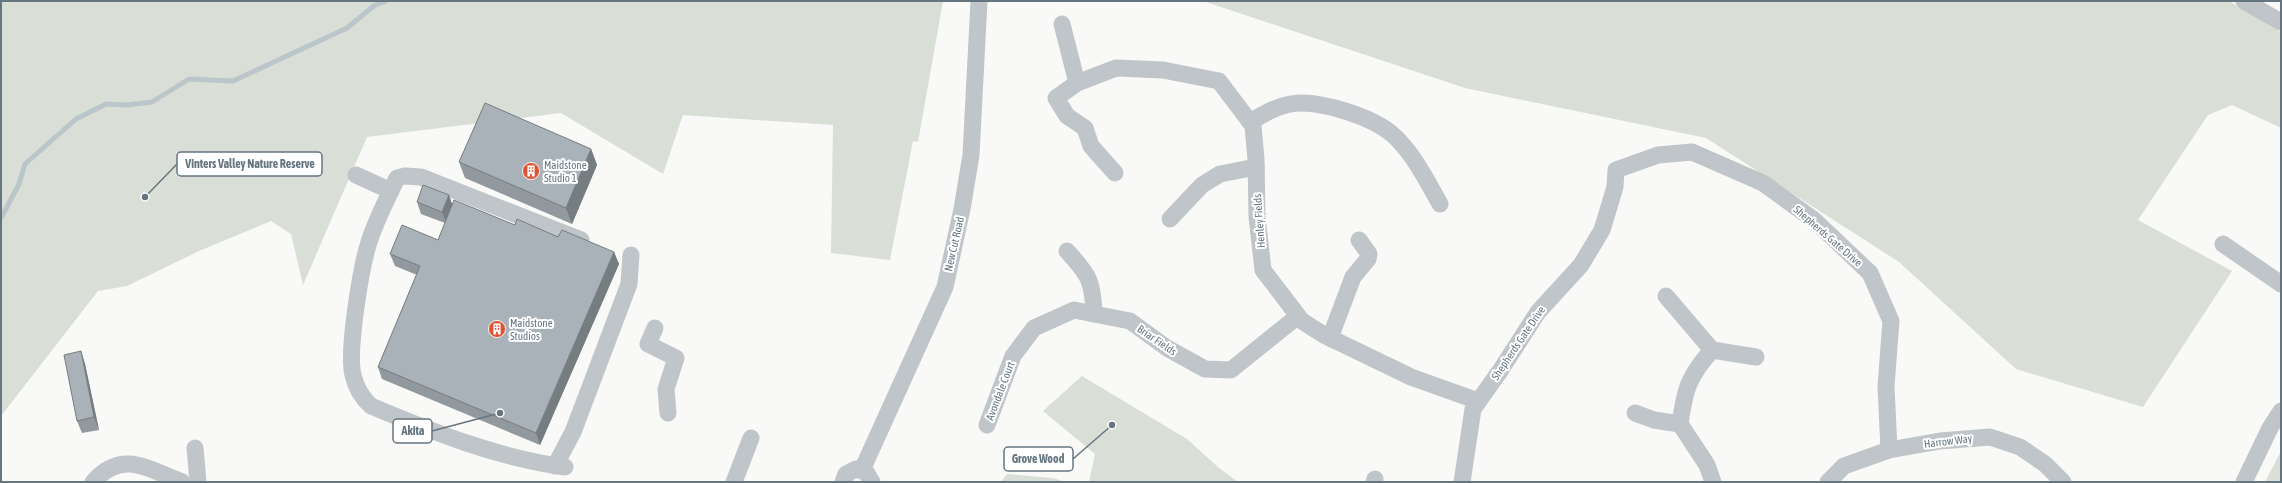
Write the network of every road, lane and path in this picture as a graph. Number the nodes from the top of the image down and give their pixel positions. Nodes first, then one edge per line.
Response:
1 (979, 1) edge
2 (2244, 1) edge
3 (2281, 22) edge
4 (1062, 24) dead end
5 (1074, 86) junction
6 (1250, 122) junction
7 (1256, 167) junction
8 (1115, 173) dead end
9 (356, 175) dead end
10 (391, 191) junction
11 (1440, 204) dead end
12 (1170, 219) dead end
13 (1359, 240) dead end
14 (593, 244) edge
15 (2223, 244) dead end
16 (1067, 251) dead end
17 (631, 255) dead end
18 (2281, 284) edge
19 (1666, 296) dead end
20 (1094, 314) junction
21 (1298, 316) junction
22 (655, 328) dead end
23 (1330, 338) junction
24 (1712, 350) junction
25 (1013, 356) joint
26 (1756, 357) dead end
27 (1478, 401) junction
28 (2281, 411) edge
29 (668, 413) dead end
30 (1635, 413) dead end
31 (1680, 424) junction
32 (987, 425) dead end
33 (751, 438) dead end
34 (194, 448) dead end
35 (1889, 450) junction
36 (867, 476) edge
37 (93, 482) edge
38 (182, 482) edge
39 (198, 482) edge
40 (734, 482) edge
41 (843, 482) edge
42 (1462, 482) edge
43 (1713, 482) edge
44 (1828, 482) edge
45 (2063, 482) edge
46 (2244, 482) edge

1 - 36 street, New Cut Road
2 - 3 street
4 - 5 street
5 - 6 street, Henley Fields
5 - 8 street, Henley Fields
6 - 7 street, Henley Fields
6 - 11 street
7 - 12 street
7 - 21 street, Henley Fields
9 - 10 street
10 - 14 street
10 - 17 street
13 - 23 street
15 - 18 street
16 - 20 street
19 - 24 street
20 - 21 street, Briar Fields
20 - 25 street, Briar Fields
21 - 23 street, Henley Fields
22 - 29 street
23 - 27 street, Henley Fields
24 - 26 street
24 - 31 street
25 - 32 street, Avondale Court
27 - 35 street, Shepherds Gate Drive
27 - 42 street, Shepherds Gate Drive
28 - 46 street
30 - 31 street
31 - 43 street
33 - 40 street
34 - 39 street
35 - 44 street, Harrow Way
35 - 45 street, Harrow Way
36 - 41 street, New Cut Road
37 - 38 street

